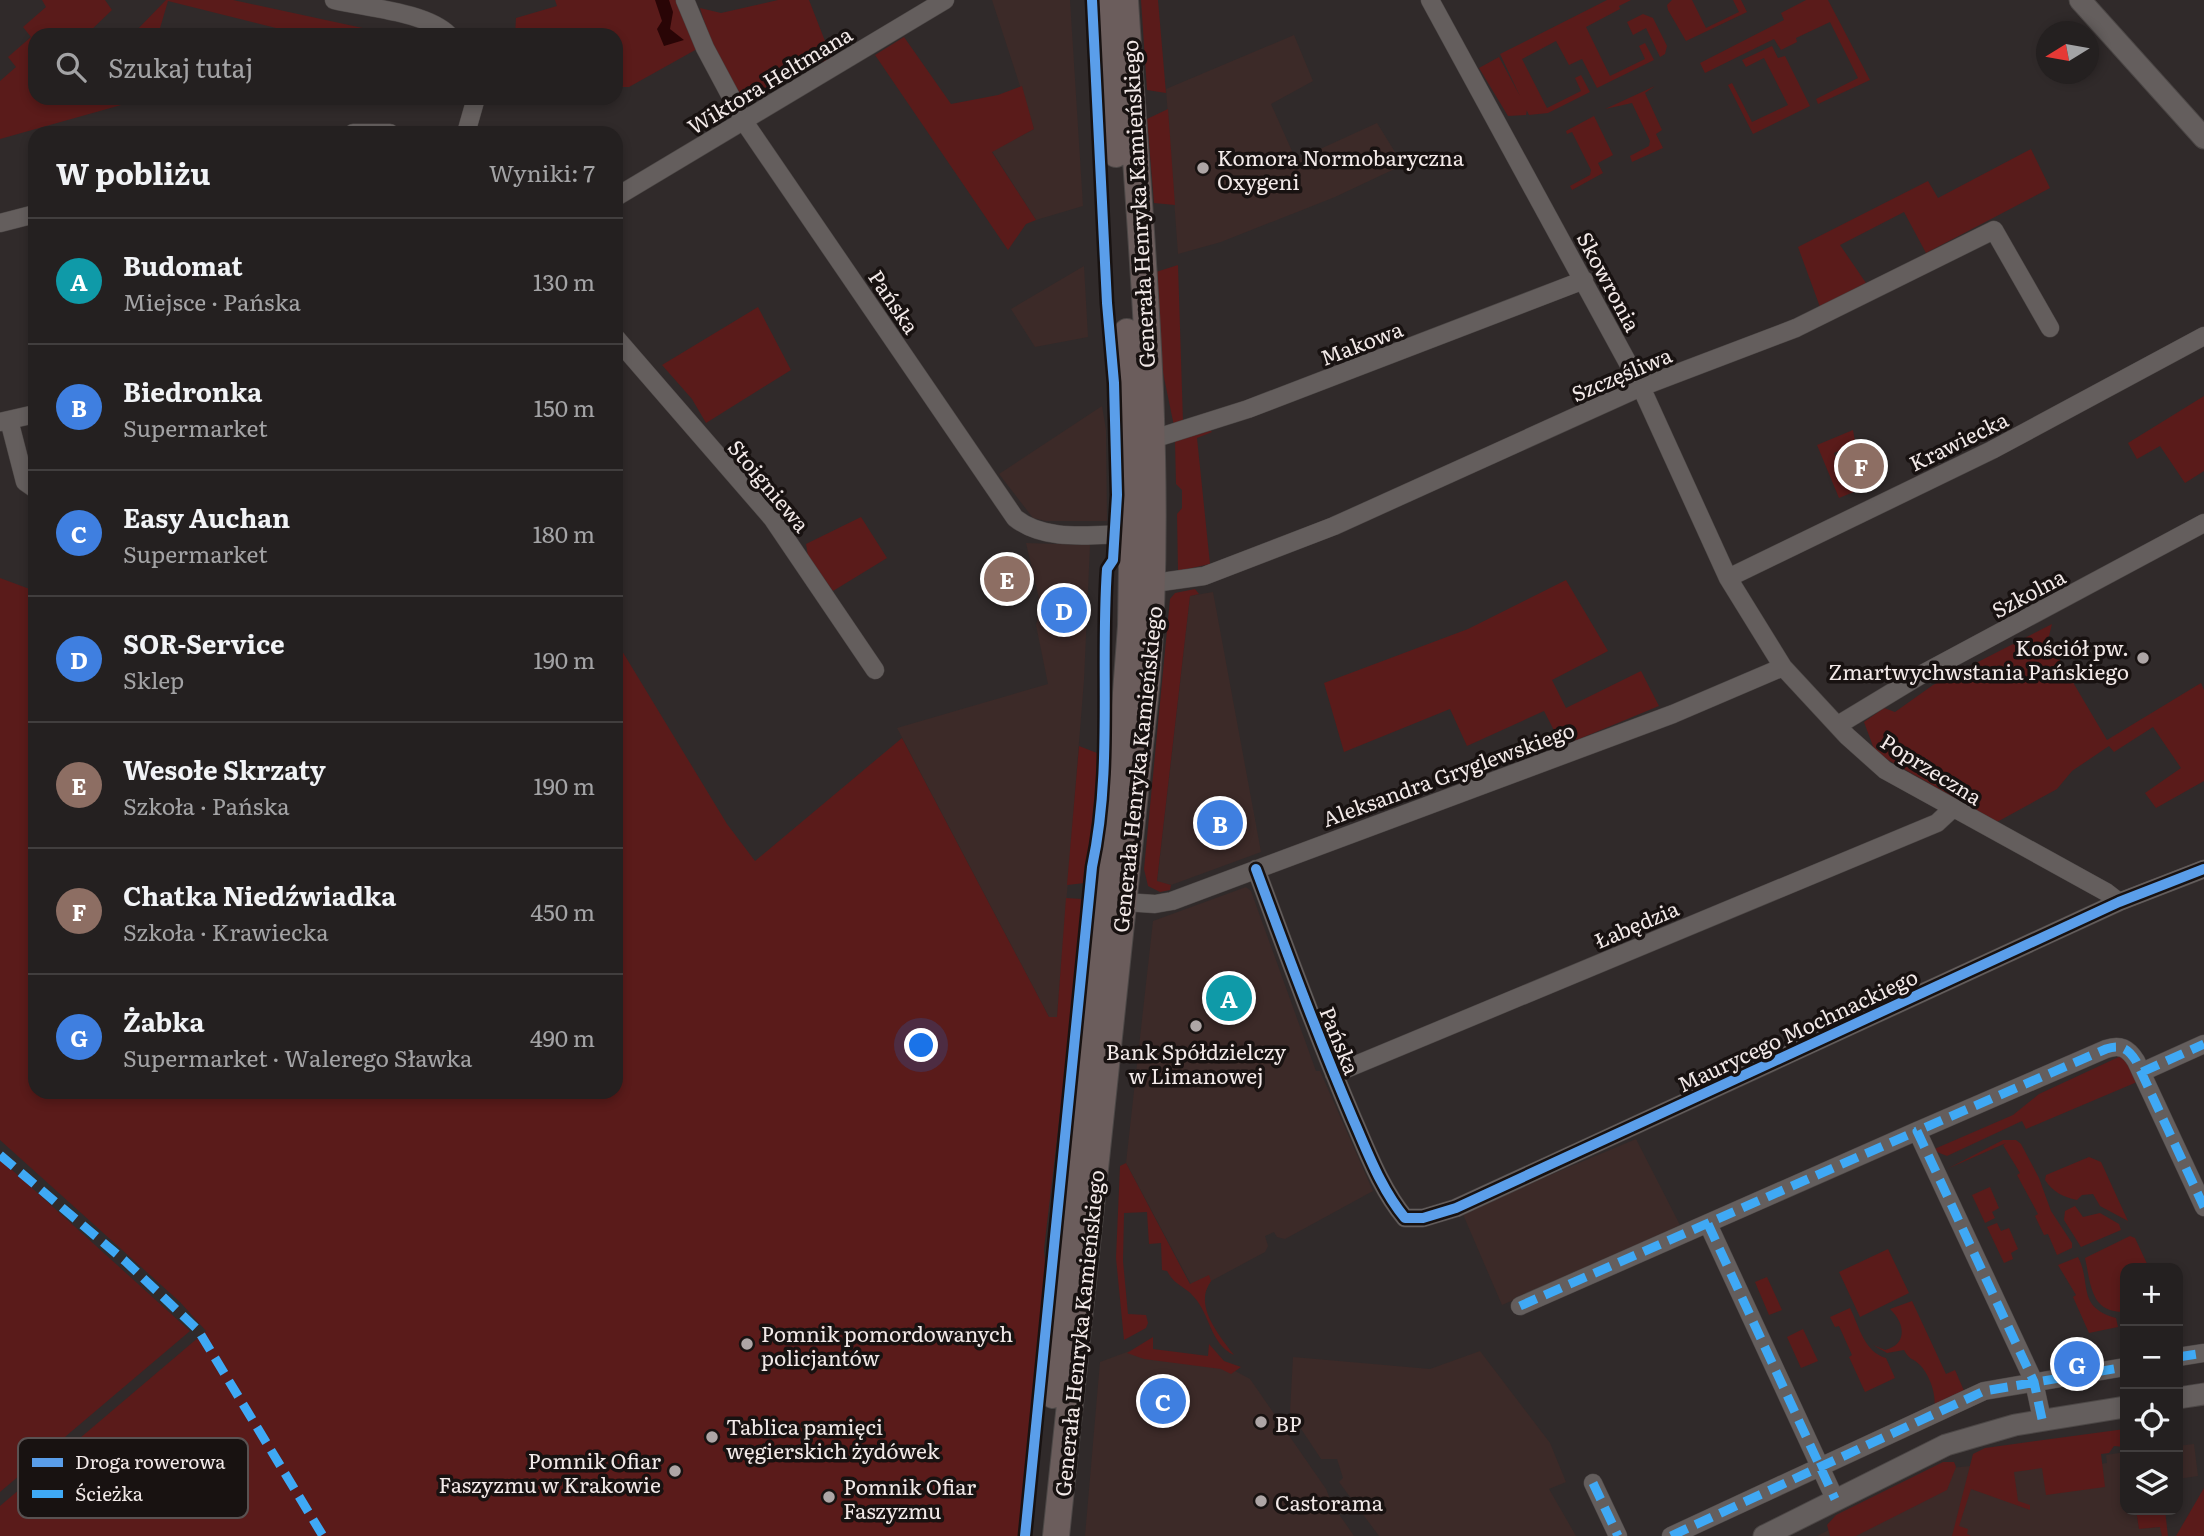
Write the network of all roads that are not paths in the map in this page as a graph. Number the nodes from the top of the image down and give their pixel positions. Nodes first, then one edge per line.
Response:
1 (334, 0) edge
2 (685, 0) edge
3 (945, 0) edge
4 (1107, 0) edge
5 (1125, 0) edge
6 (1430, 0) edge
7 (2080, 0) edge
8 (442, 28) edge
9 (474, 105) edge
10 (744, 122) junction
11 (468, 126) edge
12 (2204, 138) edge
13 (623, 193) edge
14 (28, 216) edge
15 (0, 223) edge
16 (1584, 280) junction
17 (2050, 328) dead end
18 (2204, 336) edge
19 (623, 346) edge
20 (1641, 387) junction
21 (28, 416) edge
22 (4, 421) edge
23 (1150, 440) junction
24 (28, 484) edge
25 (2204, 523) edge
26 (1133, 534) junction
27 (1728, 578) junction
28 (1154, 583) junction
29 (1756, 628) joint
30 (1783, 667) junction
31 (875, 670) dead end
32 (1838, 724) junction
33 (1952, 809) junction
34 (1256, 869) junction
35 (2204, 869) edge
36 (1124, 902) junction
37 (2119, 902) junction
38 (2204, 1044) edge
39 (2142, 1072) junction
40 (1334, 1074) junction
41 (1917, 1131) junction
42 (2204, 1207) edge
43 (1405, 1218) joint
44 (1708, 1224) junction
45 (1520, 1306) dead end
46 (2204, 1353) edge
47 (2183, 1356) edge
48 (2120, 1368) edge
49 (2034, 1382) junction
50 (2204, 1394) edge
51 (2183, 1397) edge
52 (2120, 1408) edge
53 (2042, 1419) junction
54 (1820, 1467) junction
55 (1593, 1483) dead end
56 (1835, 1499) junction
57 (1038, 1536) edge
58 (1056, 1536) edge
59 (1618, 1536) edge
60 (1671, 1536) edge
61 (1764, 1536) edge

1 - 8 street
2 - 10 street, Pańska
3 - 10 street, Wiktora Heltmana
4 - 26 main road, Generała Henryka Kamieńskiego
5 - 23 main road, Generała Henryka Kamieńskiego
6 - 16 street, Skowronia
7 - 12 street
9 - 11 street
10 - 13 street, Wiktora Heltmana
10 - 26 street, Pańska
14 - 15 street
16 - 20 street, Skowronia
16 - 23 street, Makowa
17 - 20 street, Szczęśliwa
18 - 27 street, Krawiecka
19 - 31 street, Stoigniewa
20 - 27 street, Skowronia
20 - 28 street, Szczęśliwa
21 - 22 street
22 - 24 street
23 - 28 main road, Generała Henryka Kamieńskiego
25 - 32 street, Szkolna
26 - 57 main road, Generała Henryka Kamieńskiego
27 - 29 street, Skowronia
28 - 36 main road, Generała Henryka Kamieńskiego
29 - 30 street, Poprzeczna
30 - 32 street, Poprzeczna
30 - 34 street, Aleksandra Gryglewskiego
32 - 33 street, Poprzeczna
33 - 37 street, Poprzeczna
33 - 40 street, Łabędzia
34 - 36 street, Aleksandra Gryglewskiego
34 - 40 street, Pańska
35 - 37 street, Maurycego Mochnackiego
36 - 58 main road, Generała Henryka Kamieńskiego
37 - 43 street, Maurycego Mochnackiego
38 - 39 street
39 - 41 street
39 - 42 street
40 - 43 street, Pańska
41 - 44 street
41 - 49 street
44 - 45 street
44 - 54 street
46 - 47 street
48 - 49 street
49 - 53 street
49 - 54 street
50 - 51 street
52 - 53 street
53 - 56 street
54 - 56 street
54 - 60 street
55 - 59 street
56 - 61 street

